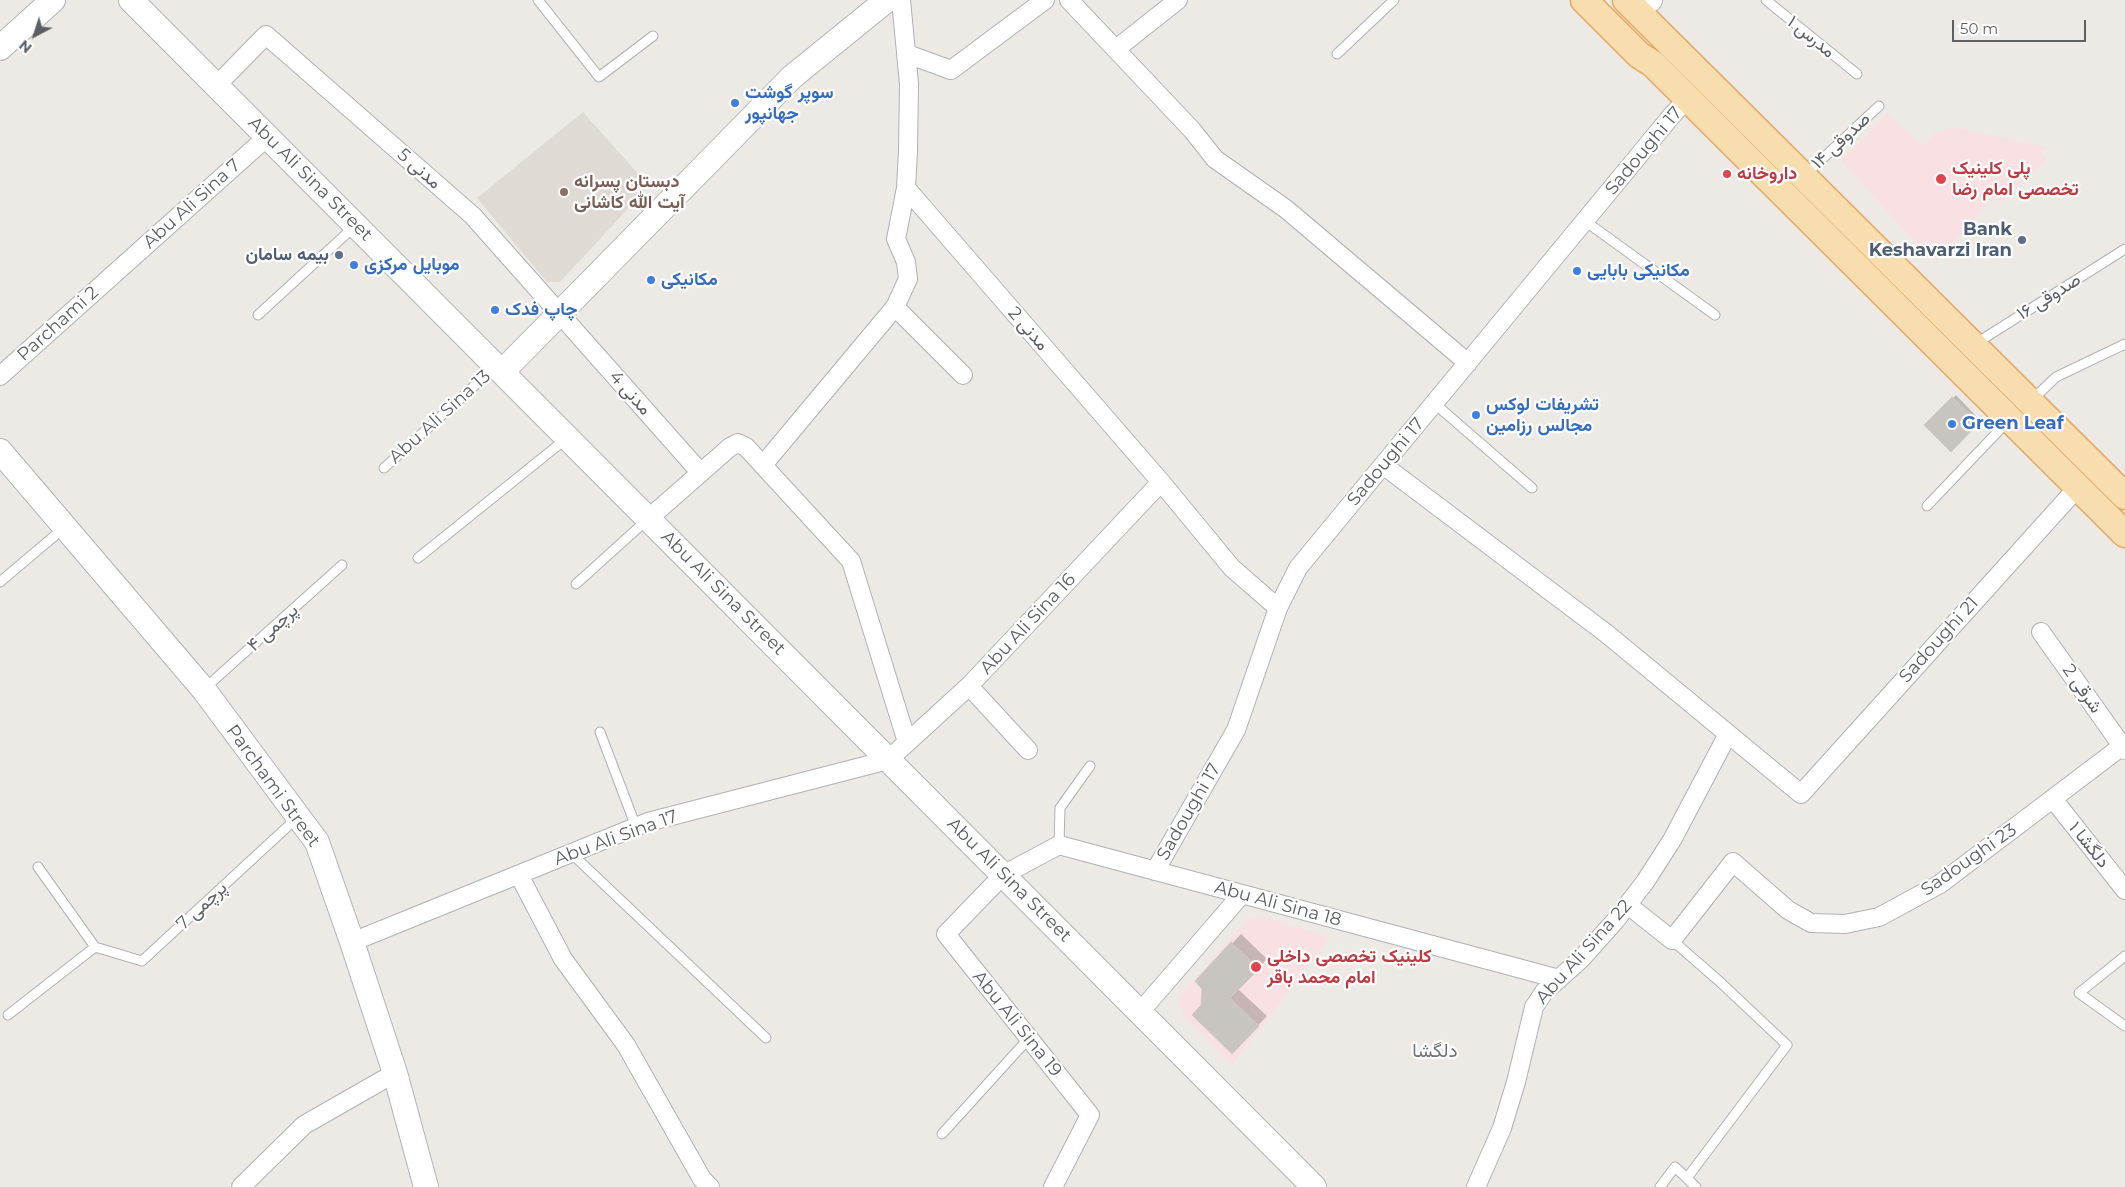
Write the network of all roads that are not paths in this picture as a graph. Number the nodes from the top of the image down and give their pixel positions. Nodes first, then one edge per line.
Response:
1 (53, 0) edge
2 (131, 0) edge
3 (538, 0) edge
4 (887, 0) edge
5 (901, 0) edge
6 (1045, 0) edge
7 (1069, 0) edge
8 (1178, 0) edge
9 (1394, 0) edge
10 (1584, 0) edge
11 (1598, 0) edge
12 (1766, 0) edge
13 (1636, 2) edge
14 (653, 36) dead end
15 (0, 48) edge
16 (1116, 49) junction
17 (907, 54) junction
18 (1337, 54) dead end
19 (1653, 64) junction
20 (1857, 74) dead end
21 (217, 86) junction
22 (1688, 100) junction
23 (1879, 106) dead end
24 (267, 137) junction
25 (1804, 177) junction
26 (906, 188) junction
27 (1585, 221) junction
28 (356, 225) junction
29 (2125, 249) edge
30 (116, 272) joint
31 (895, 307) junction
32 (560, 314) junction
33 (1715, 315) dead end
34 (258, 316) dead end
35 (2125, 344) edge
36 (1973, 345) junction
37 (1468, 362) junction
38 (499, 369) junction
39 (963, 375) dead end
40 (0, 376) edge
41 (2030, 402) junction
42 (1434, 404) junction
43 (2010, 419) junction
44 (568, 438) junction
45 (0, 451) edge
46 (762, 465) junction
47 (1384, 465) junction
48 (384, 468) dead end
49 (700, 472) junction
50 (1161, 482) junction
51 (2078, 487) junction
52 (1532, 488) dead end
53 (2125, 496) edge
54 (1927, 506) dead end
55 (648, 519) junction
56 (65, 527) junction
57 (2125, 534) edge
58 (418, 558) dead end
59 (342, 566) dead end
60 (0, 582) edge
61 (576, 584) dead end
62 (1278, 608) junction
63 (2041, 632) dead end
64 (969, 686) junction
65 (204, 690) junction
66 (600, 732) dead end
67 (1728, 734) junction
68 (907, 742) junction
69 (2124, 747) edge
70 (1028, 750) dead end
71 (888, 760) junction
72 (1090, 766) dead end
73 (2052, 799) junction
74 (298, 817) junction
75 (636, 827) junction
76 (1059, 845) junction
77 (572, 853) junction
78 (38, 868) dead end
79 (1156, 870) junction
80 (1003, 874) junction
81 (519, 875) junction
82 (2125, 890) edge
83 (1242, 894) junction
84 (1628, 905) junction
85 (1672, 940) junction
86 (352, 942) junction
87 (95, 947) junction
88 (2125, 956) edge
89 (1560, 979) junction
90 (1140, 1012) junction
91 (8, 1015) dead end
92 (2125, 1026) edge
93 (766, 1038) dead end
94 (1029, 1038) junction
95 (394, 1073) junction
96 (942, 1134) dead end
97 (1687, 1178) junction
98 (241, 1187) edge
99 (426, 1187) edge
100 (710, 1187) edge
101 (1053, 1187) edge
102 (1314, 1187) edge
103 (1476, 1187) edge
104 (1660, 1187) edge
105 (1696, 1187) edge

1 - 15 main road
2 - 21 main road, Abu Ali Sina Street
3 - 14 lane
4 - 32 main road
5 - 17 street
6 - 17 street
7 - 16 street
8 - 16 street
9 - 18 lane
10 - 19 main road
11 - 13 main road
12 - 20 lane, مدرس ۱
13 - 19 main road
13 - 25 main road
16 - 37 street
17 - 26 street
19 - 22 main road
21 - 24 main road, Abu Ali Sina Street
21 - 32 street, مدنی 5
22 - 27 street, Sadoughi 17
22 - 43 main road
23 - 25 lane, صدوقی ۱۴
24 - 28 main road, Abu Ali Sina Street
24 - 30 street, Abu Ali Sina 7
25 - 36 main road
26 - 31 street
26 - 50 street, مدنی 2
27 - 33 lane
27 - 37 street, Sadoughi 17
28 - 34 lane
28 - 38 main road, Abu Ali Sina Street
29 - 36 lane, صدوقی ۱۶
30 - 40 street, Parchami 2
31 - 39 street
31 - 46 street
32 - 38 main road
32 - 49 street, مدنی 4
35 - 41 lane
36 - 41 main road
37 - 42 street, Sadoughi 17
38 - 44 main road, Abu Ali Sina Street
38 - 48 lane, Abu Ali Sina 13
41 - 53 main road
42 - 47 street, Sadoughi 17
42 - 52 lane
43 - 51 main road
43 - 54 lane
44 - 55 main road, Abu Ali Sina Street
44 - 58 lane
45 - 56 main road, Parchami Street
46 - 49 street
46 - 68 street
47 - 62 street, Sadoughi 17
47 - 67 street
49 - 55 street
50 - 62 street, مدنی 2
50 - 64 street, Abu Ali Sina 16
51 - 57 main road
51 - 67 street, Sadoughi 21
55 - 61 lane
55 - 71 main road, Abu Ali Sina Street
56 - 60 lane
56 - 65 main road, Parchami Street
59 - 65 lane, پرچمی ۴
62 - 79 street, Sadoughi 17
63 - 69 street, شرقی 2
64 - 68 street, Abu Ali Sina 16
64 - 70 street
65 - 74 main road, Parchami Street
66 - 75 lane
67 - 84 street, Abu Ali Sina 22
68 - 71 street, Abu Ali Sina 16
69 - 73 street, Sadoughi 23
71 - 75 street, Abu Ali Sina 17
71 - 80 main road, Abu Ali Sina Street
72 - 76 lane
73 - 82 street, دلگشا ۱
73 - 85 street, Sadoughi 23
74 - 86 main road, Parchami Street
74 - 87 lane, پرچمی 7
75 - 77 street, Abu Ali Sina 17
76 - 79 street, Abu Ali Sina 18
76 - 80 street
77 - 81 street, Abu Ali Sina 17
77 - 93 lane
78 - 87 lane
79 - 83 street, Abu Ali Sina 18
80 - 90 main road, Abu Ali Sina Street
80 - 94 street, Abu Ali Sina 19
81 - 86 street, Abu Ali Sina 17
81 - 100 street
83 - 89 street, Abu Ali Sina 18
83 - 90 street
84 - 85 street
84 - 89 street, Abu Ali Sina 22
85 - 97 lane
86 - 95 main road, Parchami Street
87 - 91 lane
88 - 92 lane
89 - 103 street, Abu Ali Sina 22
90 - 102 main road, Abu Ali Sina Street
94 - 96 lane
94 - 101 street, Abu Ali Sina 19
95 - 98 street
95 - 99 main road, Parchami Street
97 - 104 lane
97 - 105 lane

